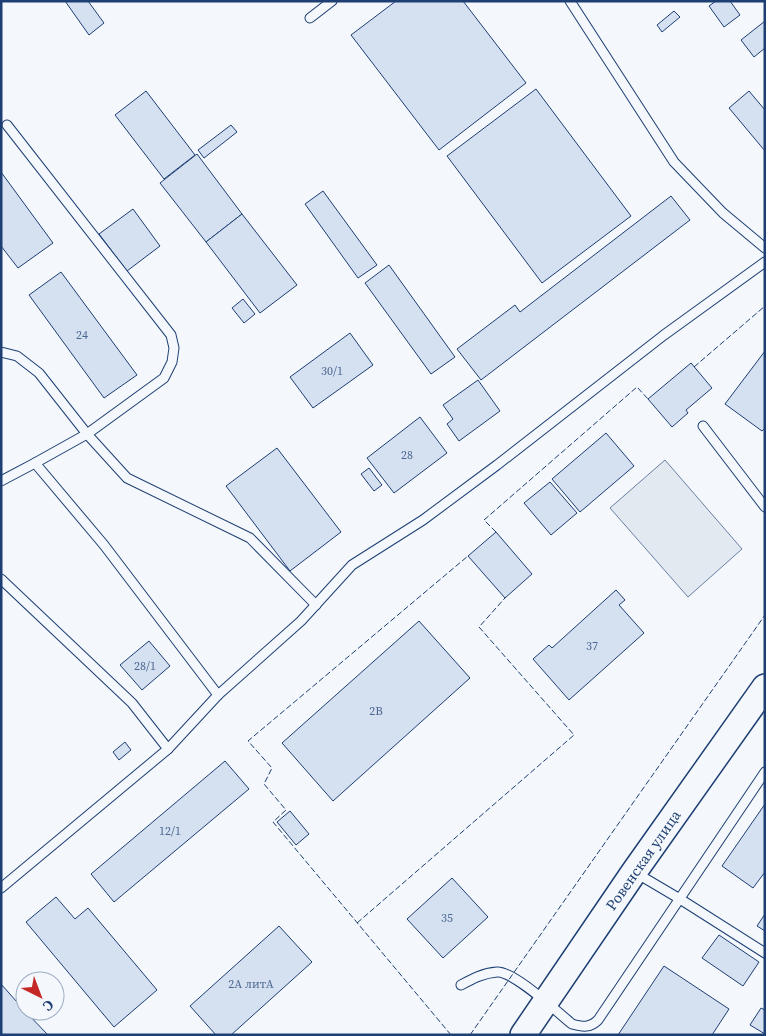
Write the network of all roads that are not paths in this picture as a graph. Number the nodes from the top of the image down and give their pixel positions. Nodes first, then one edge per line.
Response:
1 (332, 1) edge
2 (570, 1) edge
3 (310, 18) dead end
4 (7, 125) dead end
5 (765, 248) edge
6 (765, 262) edge
7 (1, 352) edge
8 (703, 426) dead end
9 (87, 434) junction
10 (35, 463) junction
11 (1, 481) edge
12 (765, 507) edge
13 (1, 579) edge
14 (316, 605) junction
15 (765, 687) edge
16 (218, 694) junction
17 (168, 749) junction
18 (765, 772) edge
19 (634, 872) junction
20 (1, 888) edge
21 (680, 899) junction
22 (765, 954) edge
23 (461, 985) dead end
24 (546, 1002) junction
25 (523, 1035) edge

1 - 3 lane
2 - 5 lane
4 - 9 lane
6 - 14 lane
7 - 9 lane
8 - 12 lane
9 - 10 lane
9 - 14 lane
10 - 11 lane
10 - 16 lane
13 - 17 lane
14 - 16 lane
15 - 19 main road, Ровенская улица
16 - 17 lane
17 - 20 lane
18 - 21 lane
19 - 21 lane
19 - 24 main road, Ровенская улица
21 - 22 lane
21 - 24 lane
23 - 24 lane
24 - 25 main road, Ровенская улица

